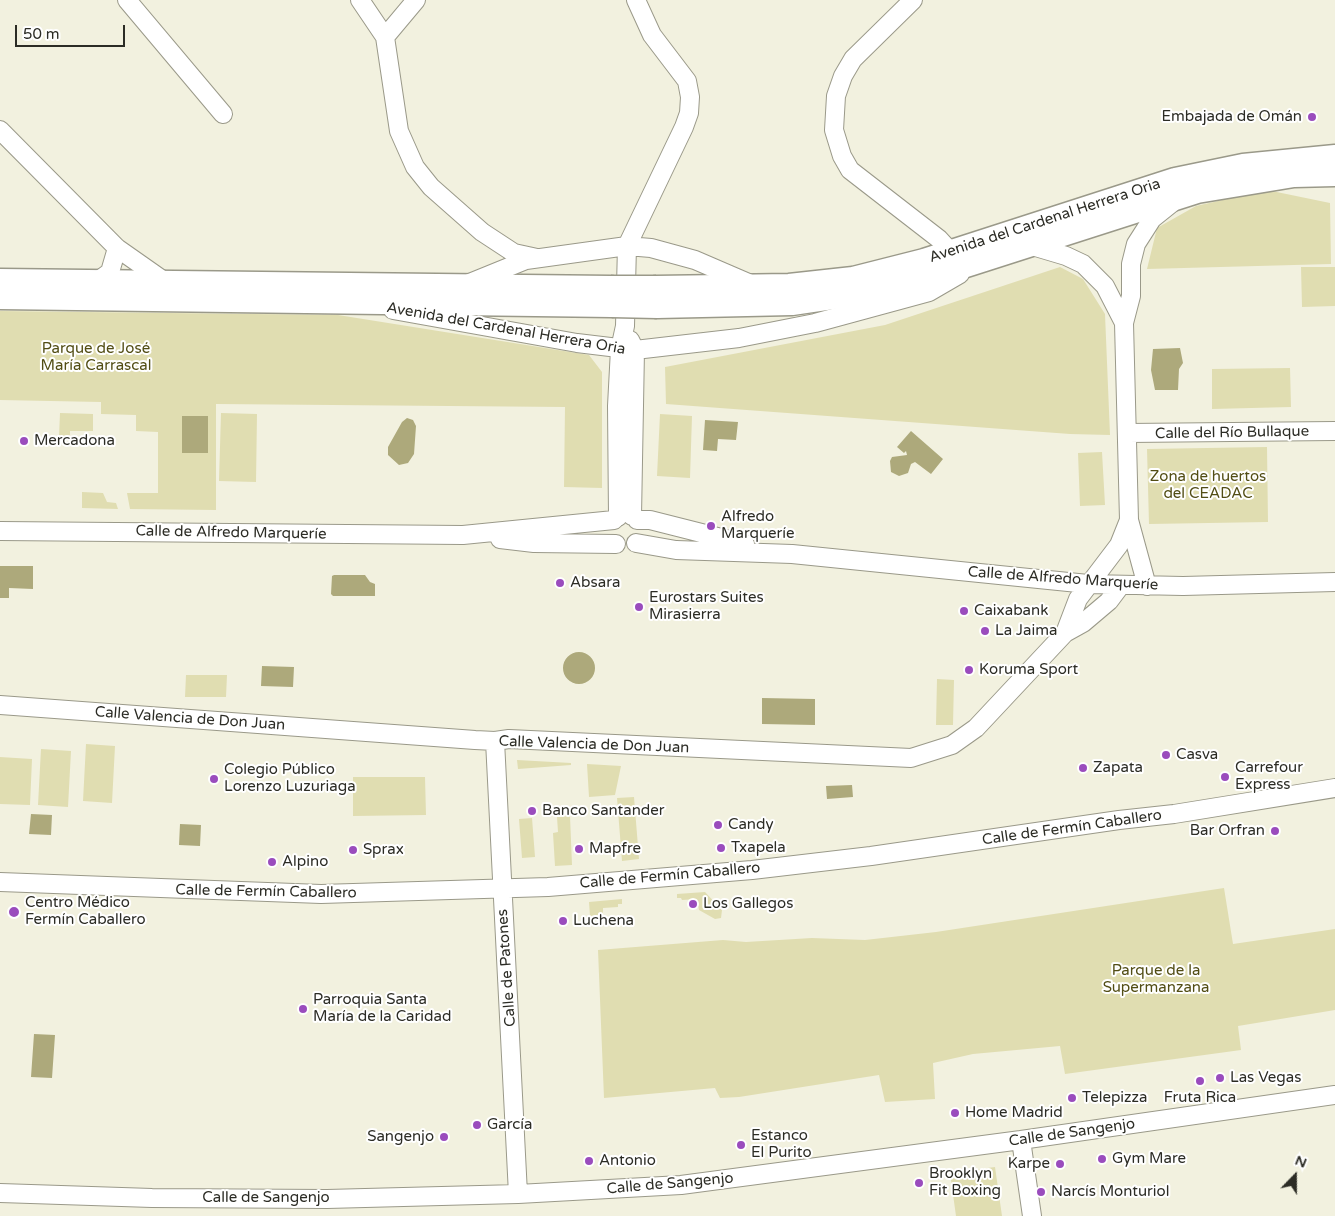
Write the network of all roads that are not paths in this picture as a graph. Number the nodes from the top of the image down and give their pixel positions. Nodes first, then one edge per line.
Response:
1 (360, 0) edge
2 (416, 0) edge
3 (636, 0) edge
4 (913, 0) edge
5 (138, 4) edge
6 (385, 37) junction
7 (224, 114) dead end
8 (0, 130) edge
9 (1335, 156) edge
10 (1335, 175) edge
11 (1179, 197) junction
12 (496, 242) junction
13 (1030, 245) junction
14 (627, 246) junction
15 (117, 248) junction
16 (951, 252) junction
17 (537, 258) junction
18 (980, 262) junction
19 (492, 272) junction
20 (0, 280) edge
21 (99, 280) junction
22 (164, 281) junction
23 (464, 285) junction
24 (756, 286) junction
25 (612, 296) junction
26 (657, 297) junction
27 (0, 298) edge
28 (349, 302) junction
29 (1124, 323) junction
30 (627, 350) junction
31 (1335, 432) edge
32 (1128, 433) junction
33 (625, 518) junction
34 (1129, 520) junction
35 (0, 531) edge
36 (463, 535) junction
37 (636, 543) junction
38 (616, 544) junction
39 (792, 554) junction
40 (1335, 582) edge
41 (1088, 584) junction
42 (1121, 585) junction
43 (1147, 586) junction
44 (1065, 633) junction
45 (0, 705) edge
46 (495, 741) junction
47 (1335, 788) edge
48 (0, 882) edge
49 (502, 889) junction
50 (1335, 1095) edge
51 (1021, 1140) junction
52 (6, 1193) edge
53 (518, 1194) junction
54 (1032, 1216) edge

1 - 6 street
2 - 6 street
3 - 14 street
4 - 16 street
5 - 7 street
6 - 12 street
8 - 15 street
9 - 16 main road, Avenida del Cardenal Herrera Oria
10 - 11 main road, Avenida del Cardenal Herrera Oria
11 - 13 main road, Avenida del Cardenal Herrera Oria
11 - 29 street
12 - 17 street
12 - 19 street
13 - 18 main road, Avenida del Cardenal Herrera Oria
13 - 29 street
14 - 17 street, Avenida del Cardenal Herrera Oria
14 - 24 street, Avenida del Cardenal Herrera Oria
14 - 30 street
15 - 21 street
15 - 22 street
16 - 24 main road, Avenida del Cardenal Herrera Oria
17 - 19 street, Avenida del Cardenal Herrera Oria
18 - 26 main road, Avenida del Cardenal Herrera Oria
18 - 30 street, Avenida del Cardenal Herrera Oria
19 - 23 street, Avenida del Cardenal Herrera Oria
20 - 21 main road, Avenida del Cardenal Herrera Oria
21 - 22 main road, Avenida del Cardenal Herrera Oria
22 - 23 main road, Avenida del Cardenal Herrera Oria
23 - 25 main road, Avenida del Cardenal Herrera Oria
24 - 26 main road, Avenida del Cardenal Herrera Oria
25 - 26 main road, Avenida del Cardenal Herrera Oria, bridge
25 - 28 main road, Avenida del Cardenal Herrera Oria
27 - 28 main road, Avenida del Cardenal Herrera Oria
28 - 30 street, Avenida del Cardenal Herrera Oria
29 - 32 street
30 - 33 street
31 - 32 street, Calle del Río Bullaque
32 - 34 street
33 - 36 street, Calle de Alfredo Marqueríe
33 - 37 street
33 - 38 street
33 - 39 street, Calle de Alfredo Marqueríe
34 - 41 street
34 - 43 street
35 - 36 street, Calle de Alfredo Marqueríe
36 - 38 street, Calle de Alfredo Marqueríe
37 - 38 street, Calle de Alfredo Marqueríe
37 - 39 street, Calle de Alfredo Marqueríe
39 - 41 street, Calle de Alfredo Marqueríe
40 - 43 street, Calle de Alfredo Marqueríe
41 - 42 street, Calle de Alfredo Marqueríe
41 - 44 street
42 - 43 street, Calle de Alfredo Marqueríe
42 - 44 street, Calle Valencia de Don Juan
44 - 46 street, Calle Valencia de Don Juan
45 - 46 street, Calle Valencia de Don Juan
46 - 49 street, Calle de Patones
47 - 49 street, Calle de Fermín Caballero
48 - 49 street, Calle de Fermín Caballero
49 - 53 street, Calle de Patones
50 - 51 street, Calle de Sangenjo
51 - 53 street, Calle de Sangenjo
51 - 54 street
52 - 53 street, Calle de Sangenjo

